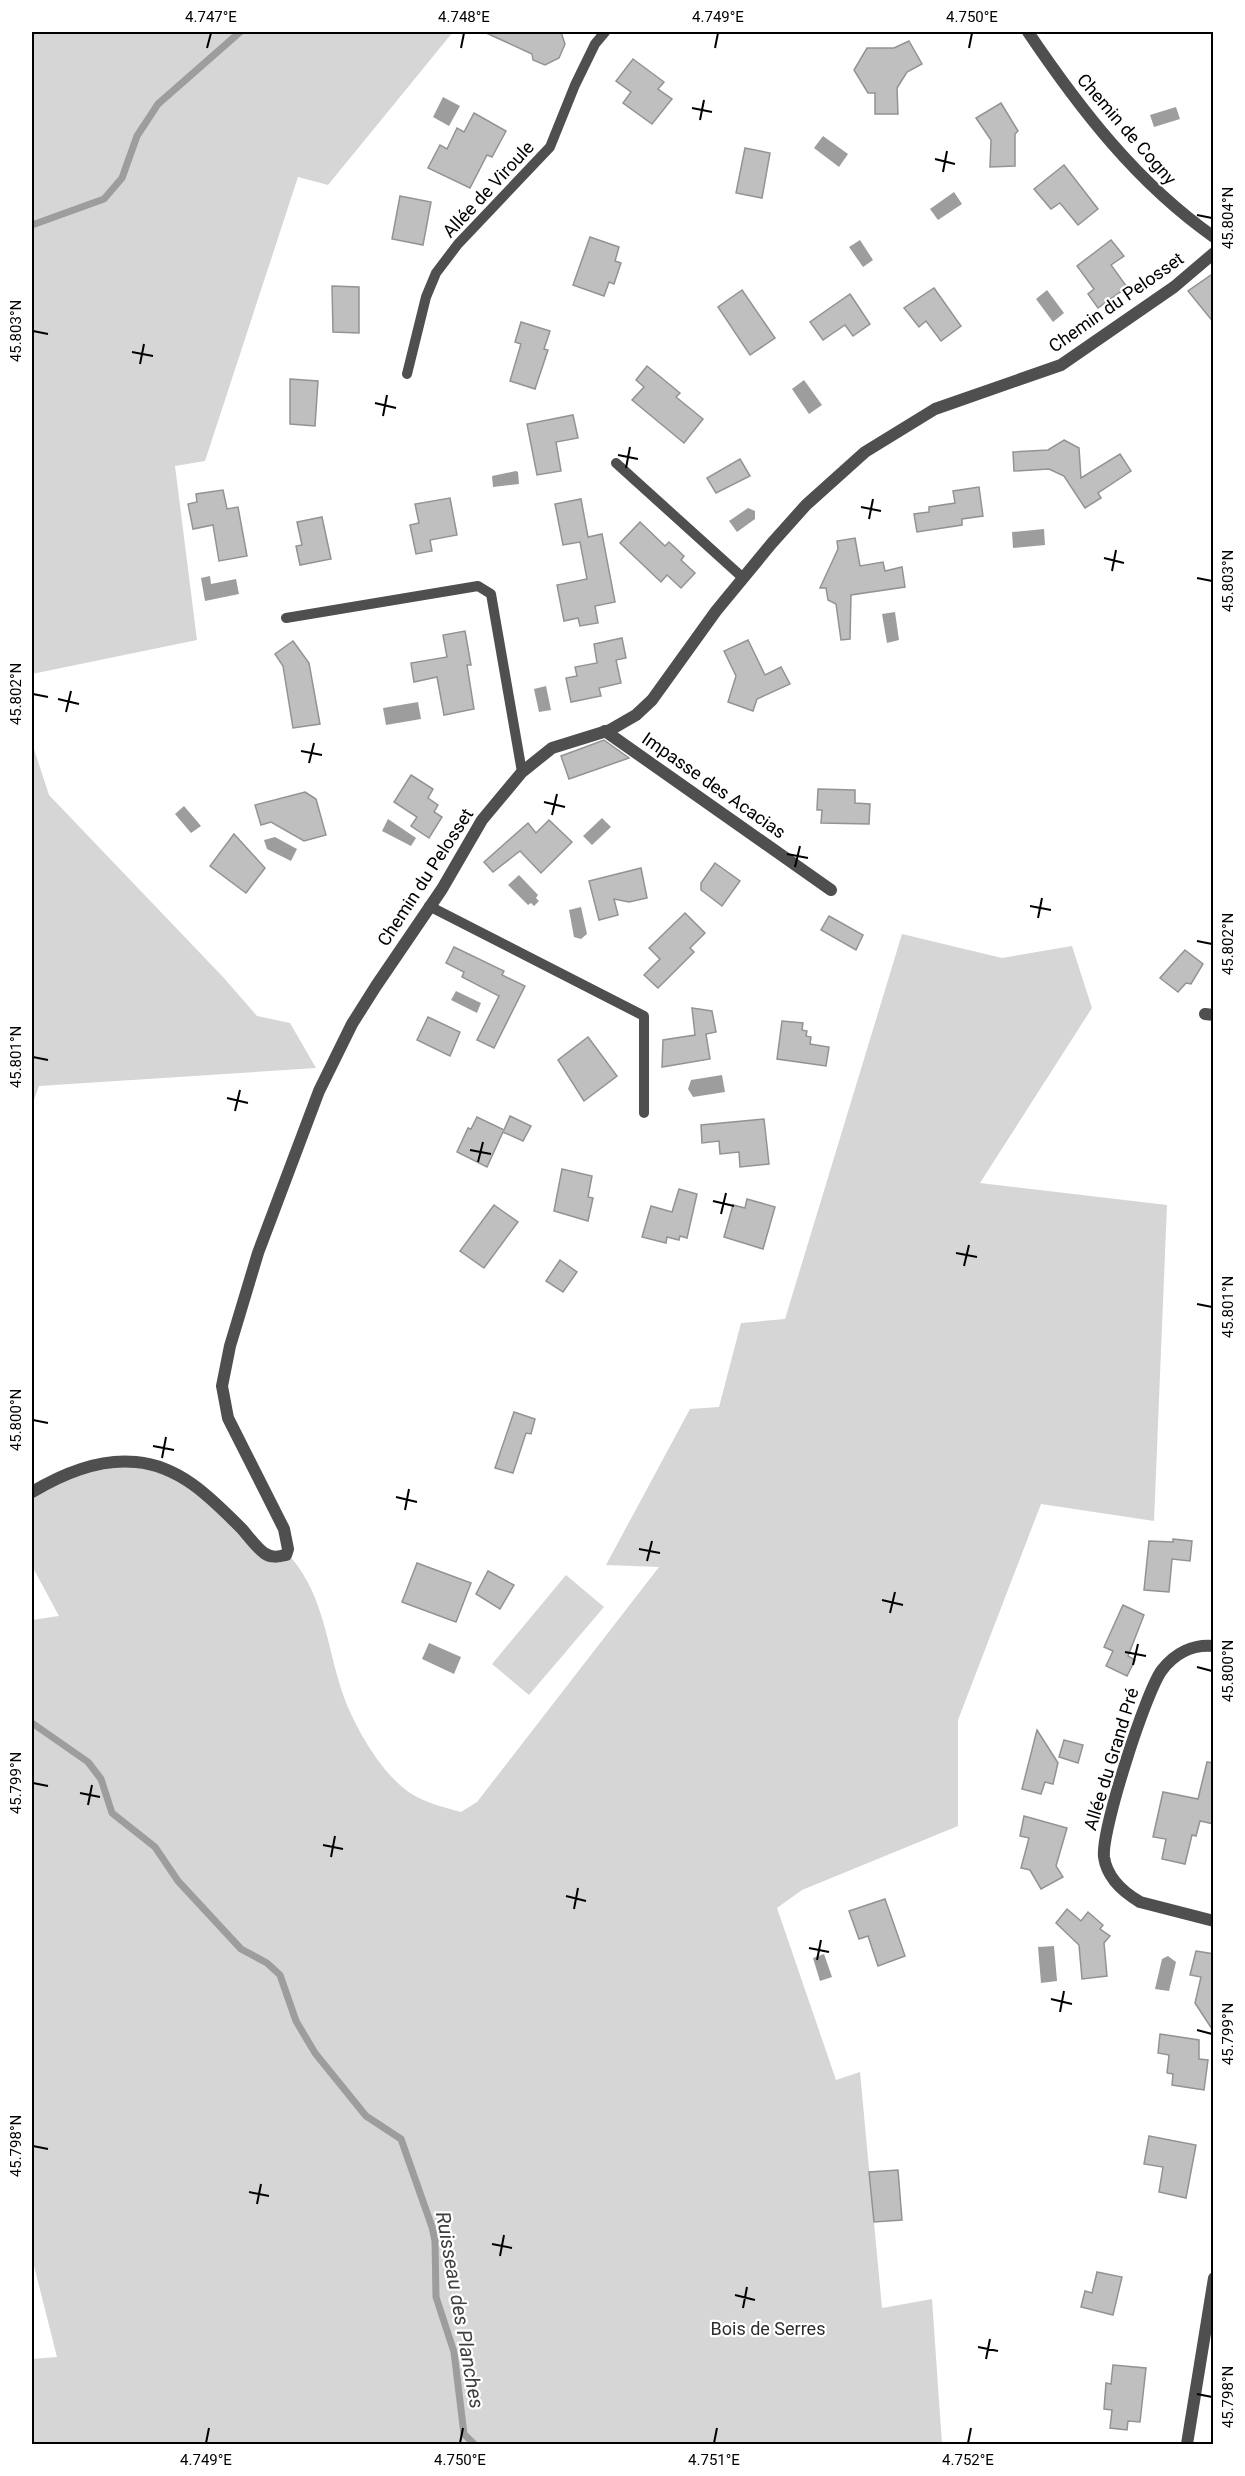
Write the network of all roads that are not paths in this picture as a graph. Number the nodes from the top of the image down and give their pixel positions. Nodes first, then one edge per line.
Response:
1 (605, 32) edge
2 (1028, 32) edge
3 (1214, 237) edge
4 (1214, 252) edge
5 (407, 374) dead end
6 (616, 463) dead end
7 (742, 577) junction
8 (286, 618) dead end
9 (605, 731) junction
10 (522, 772) junction
11 (831, 890) dead end
12 (429, 906) junction
13 (644, 1113) dead end
14 (32, 1492) edge
15 (1214, 1646) edge
16 (1214, 1922) edge
17 (1214, 2278) edge
18 (1187, 2445) edge

1 - 5 lane, Allée de Viroule
2 - 3 street, Chemin de Cogny
4 - 7 street, Chemin du Pelosset
6 - 7 lane
7 - 9 street, Chemin du Pelosset
8 - 10 lane
9 - 10 street, Chemin du Pelosset
9 - 11 street, Impasse des Acacias
10 - 12 street, Chemin du Pelosset
12 - 13 lane
12 - 14 street, Chemin du Pelosset
15 - 16 street, Allée du Grand Pré
17 - 18 street

